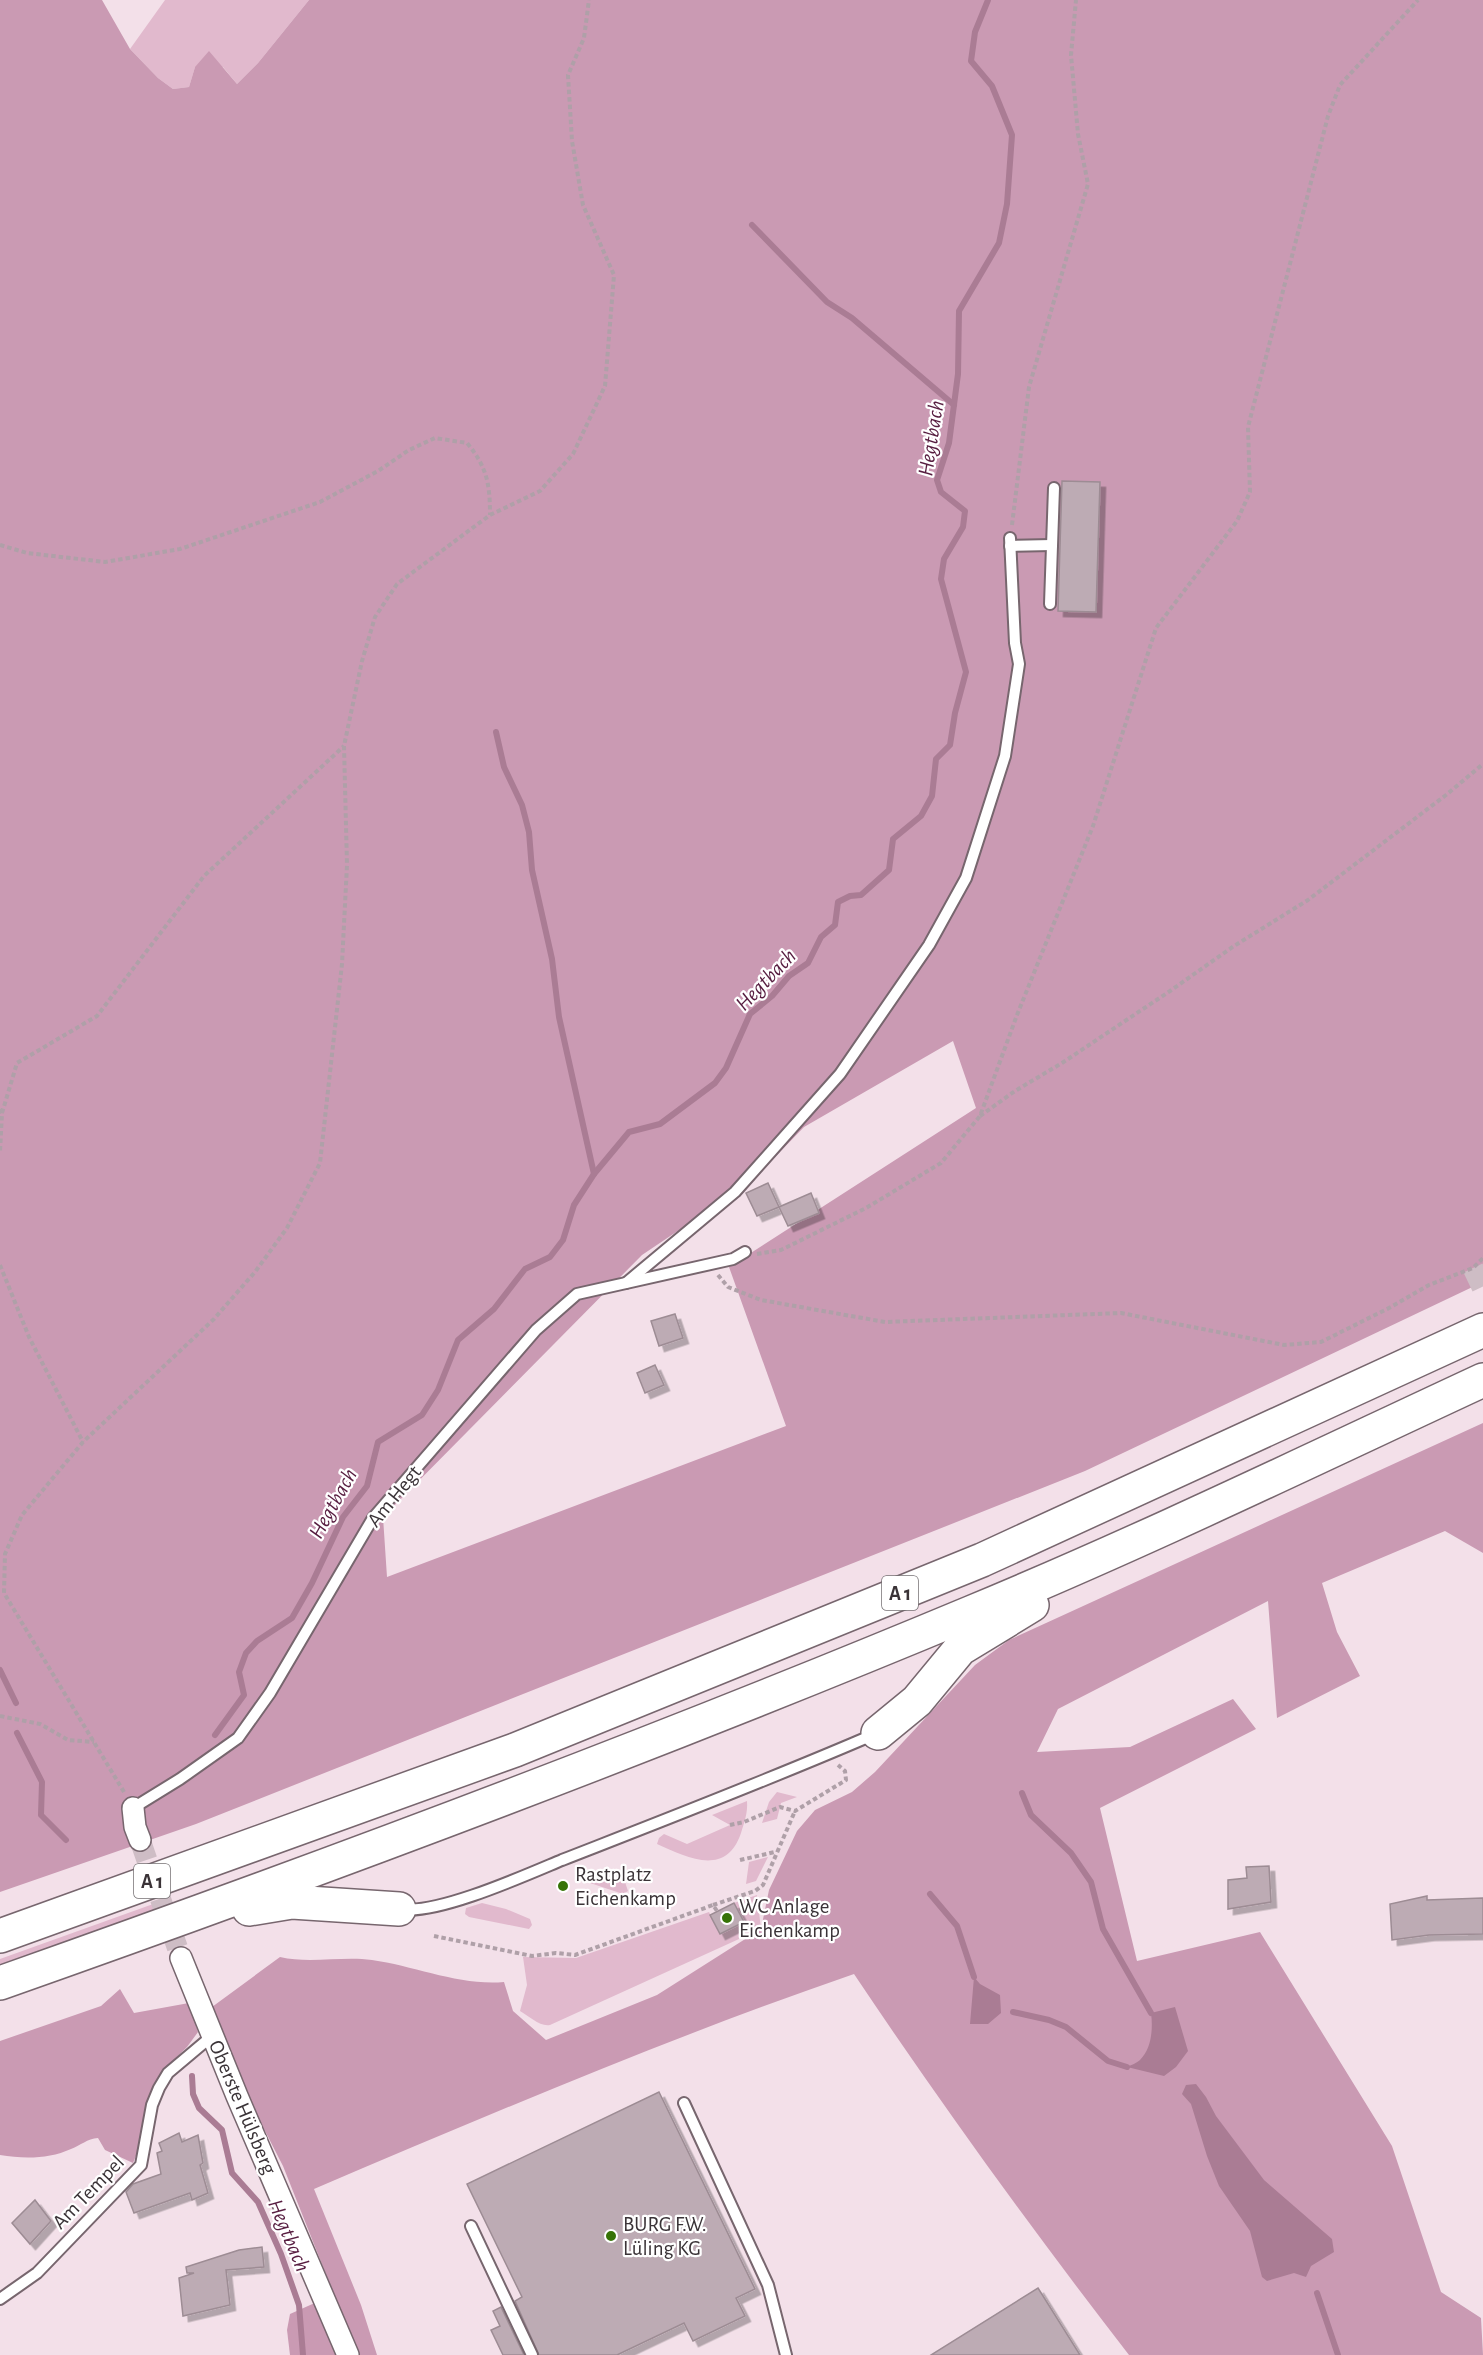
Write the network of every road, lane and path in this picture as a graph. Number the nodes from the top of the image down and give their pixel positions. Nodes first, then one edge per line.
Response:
1 (589, 0) edge
2 (1076, 0) edge
3 (1418, 0) edge
4 (1054, 488) dead end
5 (490, 515) junction
6 (1010, 542) junction
7 (0, 545) edge
8 (1052, 545) junction
9 (1050, 604) dead end
10 (344, 746) junction
11 (1483, 764) edge
12 (1, 1111) edge
13 (980, 1116) junction
14 (0, 1152) edge
15 (781, 1250) dead end
16 (745, 1252) dead end
17 (1483, 1258) edge
18 (709, 1264) junction
19 (0, 1265) edge
20 (626, 1283) junction
21 (1483, 1330) edge
22 (1483, 1380) edge
23 (83, 1442) junction
24 (1134, 1542) junction
25 (0, 1716) edge
26 (878, 1733) joint
27 (95, 1743) junction
28 (825, 1755) junction
29 (133, 1808) junction
30 (795, 1811) junction
31 (730, 1825) dead end
32 (140, 1840) tunnel mouth
33 (776, 1852) junction
34 (740, 1860) dead end
35 (713, 1905) junction
36 (399, 1909) joint
37 (717, 1911) dead end
38 (185, 1918) junction
39 (0, 1936) edge
40 (434, 1936) dead end
41 (181, 1958) tunnel mouth
42 (0, 1983) edge
43 (212, 2037) junction
44 (684, 2103) dead end
45 (471, 2226) dead end
46 (0, 2299) edge
47 (348, 2355) edge
48 (532, 2355) edge
49 (786, 2355) edge

1 - 5 path
2 - 6 path
3 - 13 path
4 - 8 lane
5 - 7 path
5 - 10 path
6 - 8 lane
6 - 20 lane
8 - 9 lane
10 - 12 path
10 - 23 path
11 - 13 path
12 - 14 path
13 - 15 path
16 - 18 lane, Am Hegt
17 - 18 path
18 - 20 lane, Am Hegt
19 - 23 path
20 - 29 lane, Am Hegt
21 - 39 highway, A 1
22 - 24 highway, A 1
23 - 27 path
24 - 26 highway
24 - 38 highway, A 1
25 - 27 path
26 - 28 lane
27 - 29 path
28 - 30 path
28 - 36 lane
29 - 32 street
30 - 31 path
30 - 33 path
33 - 34 path
33 - 35 path
35 - 37 path
35 - 40 path
36 - 38 highway
38 - 42 highway, A 1
41 - 43 street, Oberste Hülsberg
43 - 46 lane, Am Tempel
43 - 47 street, Oberste Hülsberg
44 - 49 lane
45 - 48 lane

